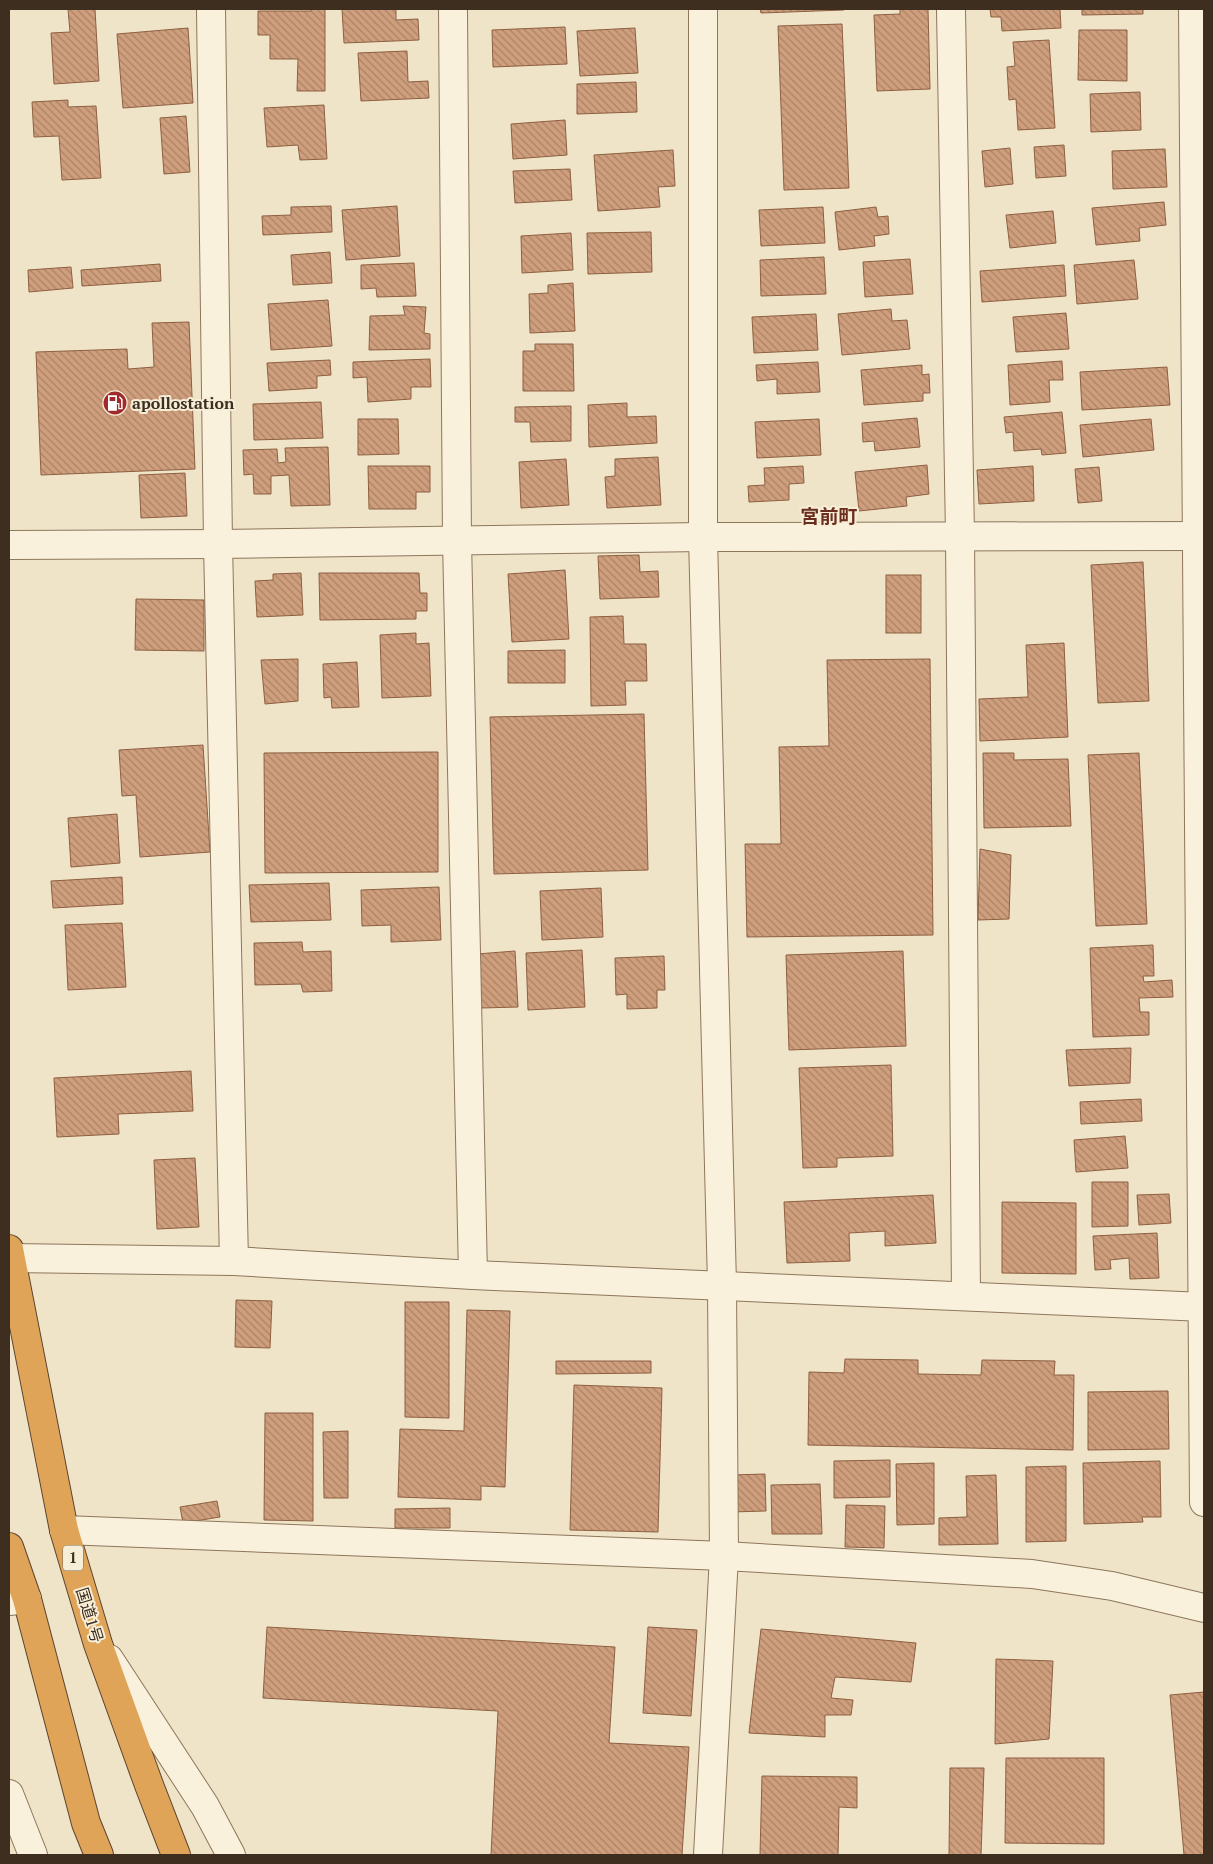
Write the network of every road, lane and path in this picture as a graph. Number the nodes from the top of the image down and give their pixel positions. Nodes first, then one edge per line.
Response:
1 (211, 9) edge
2 (453, 9) edge
3 (704, 9) edge
4 (952, 9) edge
5 (1193, 9) edge
6 (960, 536) junction
7 (1200, 536) edge
8 (703, 537) junction
9 (457, 540) junction
10 (218, 544) junction
11 (9, 545) edge
12 (10, 1254) edge
13 (234, 1261) junction
14 (473, 1275) junction
15 (722, 1285) junction
16 (966, 1296) junction
17 (1203, 1307) edge
18 (1204, 1502) edge
19 (64, 1530) junction
20 (9, 1547) edge
21 (724, 1556) junction
22 (18, 1600) edge
23 (1204, 1608) edge
24 (98, 1644) junction
25 (9, 1794) edge
26 (33, 1855) edge
27 (99, 1855) edge
28 (176, 1855) edge
29 (231, 1855) edge
30 (708, 1855) edge

1 - 10 street
2 - 9 street
3 - 8 street
4 - 6 street
5 - 7 street
6 - 7 street
6 - 8 street
6 - 16 street
7 - 17 street
8 - 9 street
8 - 15 street
9 - 10 street
9 - 14 street
10 - 11 street
10 - 13 street
12 - 13 street
12 - 19 highway, 国道1号 / 1
13 - 14 street
14 - 15 street
15 - 16 street
15 - 21 street
16 - 17 street
17 - 18 street
19 - 21 street
19 - 24 highway, 国道1号 / 1
20 - 22 highway
21 - 23 street
21 - 30 street
22 - 27 highway
24 - 28 highway, 国道1号 / 1
24 - 29 street
25 - 26 street

